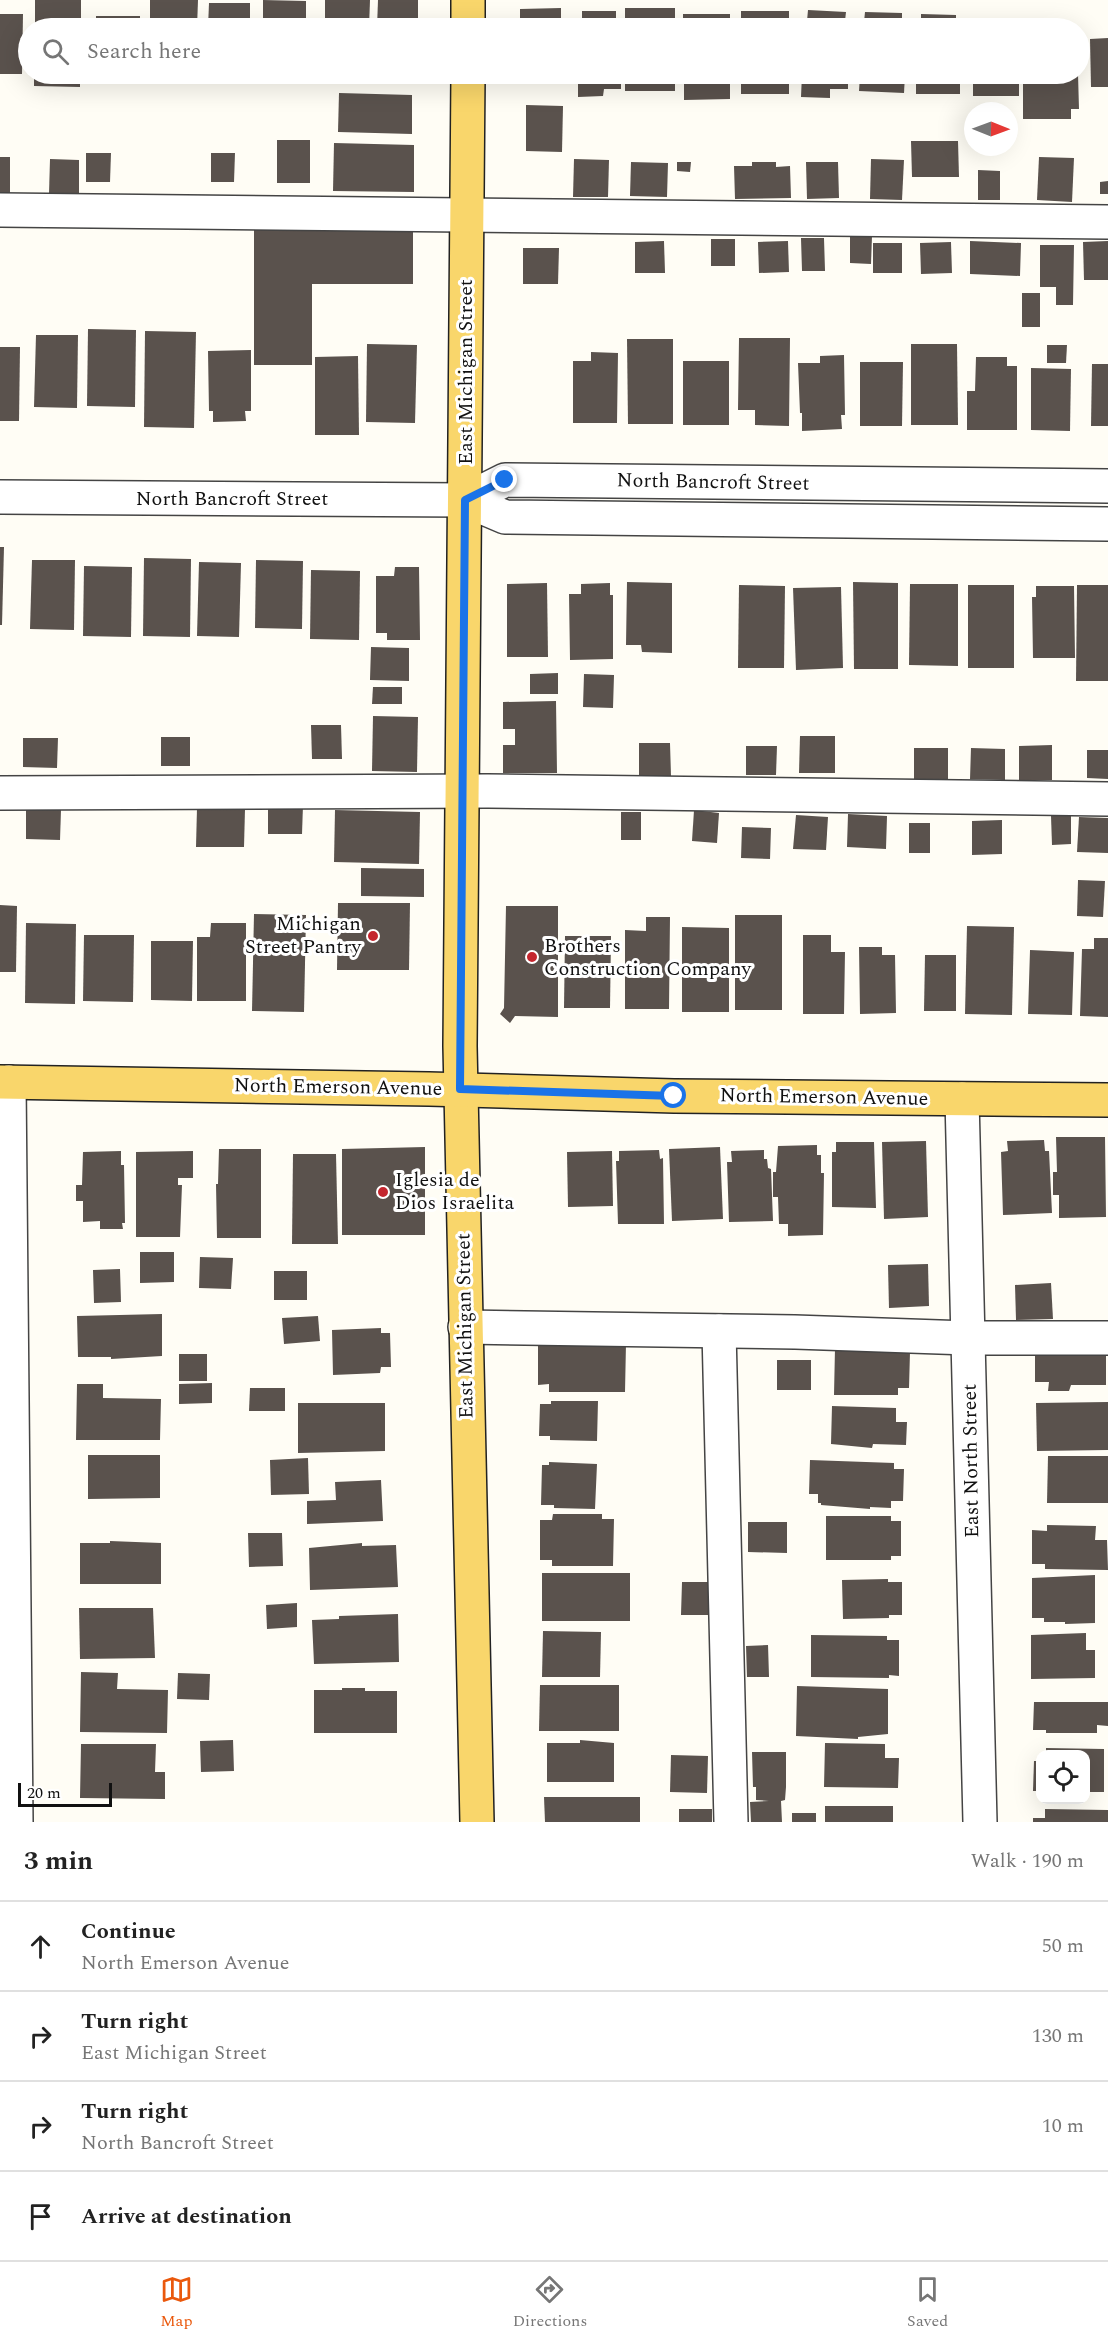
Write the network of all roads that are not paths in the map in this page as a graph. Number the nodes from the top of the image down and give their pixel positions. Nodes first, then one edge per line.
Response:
1 (468, 0) edge
2 (468, 18) edge
3 (468, 84) edge
4 (0, 210) edge
5 (466, 214) junction
6 (1108, 222) edge
7 (967, 485) junction
8 (1108, 486) edge
9 (0, 497) edge
10 (465, 500) junction
11 (967, 522) junction
12 (1108, 524) edge
13 (462, 791) junction
14 (0, 794) edge
15 (1108, 799) edge
16 (5, 1082) edge
17 (460, 1089) junction
18 (962, 1099) junction
19 (1108, 1100) edge
20 (465, 1327) junction
21 (719, 1331) junction
22 (968, 1338) junction
23 (1108, 1338) edge
24 (16, 1822) edge
25 (477, 1822) edge
26 (731, 1822) edge
27 (980, 1822) edge

1 - 2 main road
3 - 5 main road, East Michigan Street
4 - 5 street
5 - 6 street
5 - 10 main road, East Michigan Street
7 - 8 street, North Bancroft Street
7 - 10 street, North Bancroft Street
7 - 11 street
9 - 10 street, North Bancroft Street
10 - 11 street, North Bancroft Street
10 - 13 main road, East Michigan Street
11 - 12 street, North Bancroft Street
13 - 14 street
13 - 15 street
13 - 17 main road, East Michigan Street
16 - 17 main road, North Emerson Avenue
16 - 24 street
17 - 18 main road, North Emerson Avenue
17 - 20 main road, East Michigan Street
18 - 19 main road, North Emerson Avenue
18 - 22 street, East North Street
20 - 21 street
20 - 25 main road, East Michigan Street
21 - 22 street
21 - 26 street
22 - 23 street
22 - 27 street, East North Street

